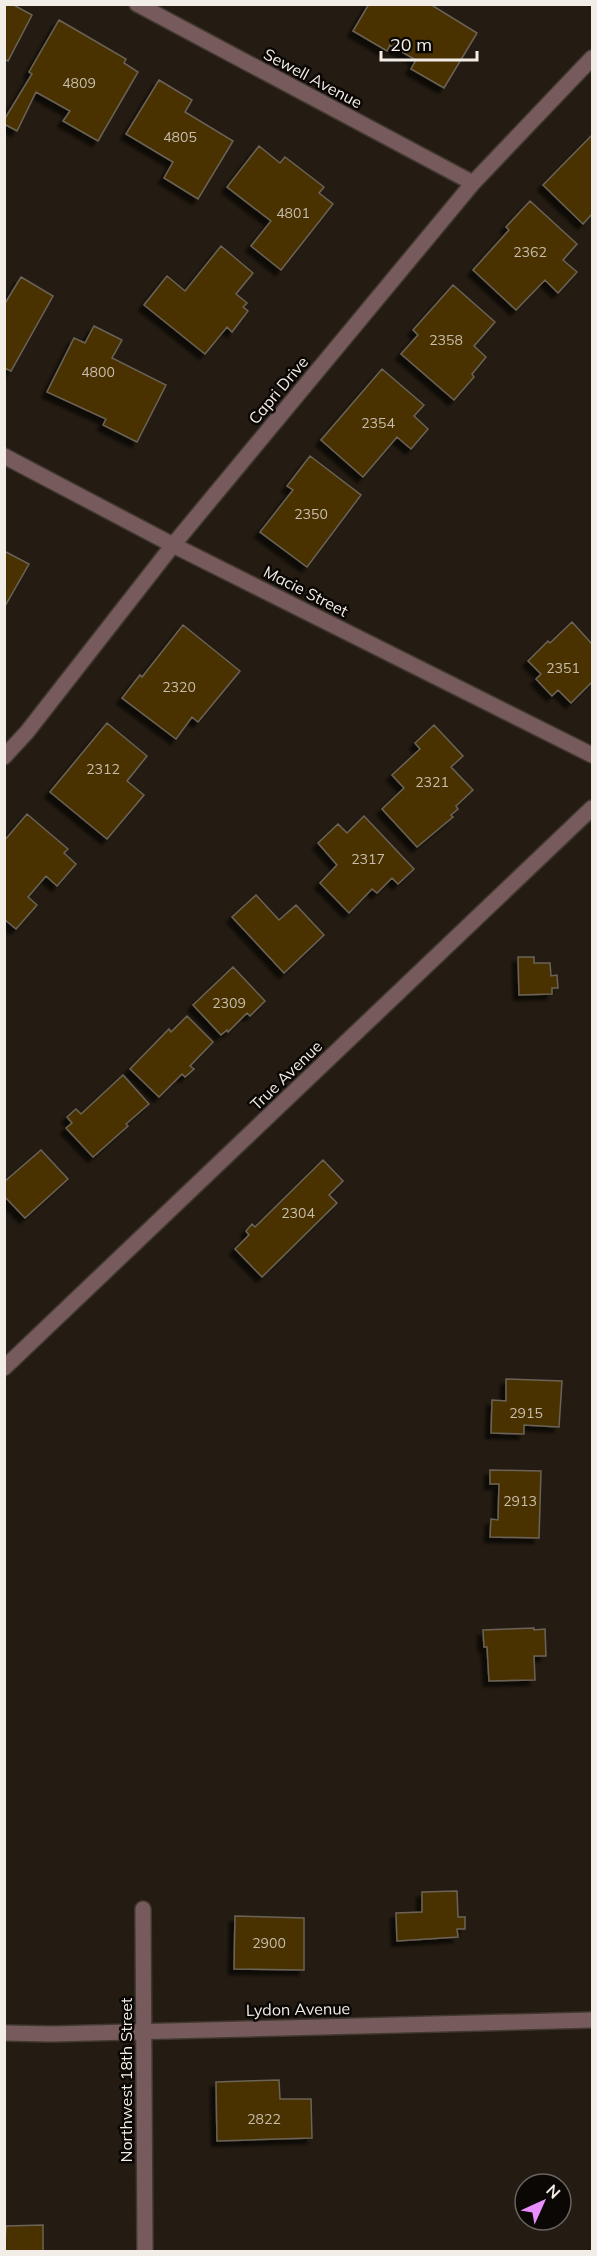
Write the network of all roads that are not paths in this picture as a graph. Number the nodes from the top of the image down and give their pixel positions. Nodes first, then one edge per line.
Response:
1 (137, 4) edge
2 (592, 58) edge
3 (473, 183) junction
4 (4, 456) edge
5 (172, 545) junction
6 (592, 755) edge
7 (4, 757) edge
8 (592, 808) edge
9 (4, 1368) edge
10 (144, 1909) dead end
11 (592, 2020) edge
12 (144, 2031) junction
13 (4, 2033) edge
14 (145, 2252) edge

1 - 3 street, Sewell Avenue
2 - 3 street, Capri Drive
3 - 5 street, Capri Drive
4 - 5 street, Macie Street
5 - 6 street, Macie Street
5 - 7 street, Capri Drive
8 - 9 street, True Avenue
10 - 12 street, Northwest 18th Street
11 - 12 street, Lydon Avenue
12 - 13 street, Lydon Avenue
12 - 14 street, Northwest 18th Street

